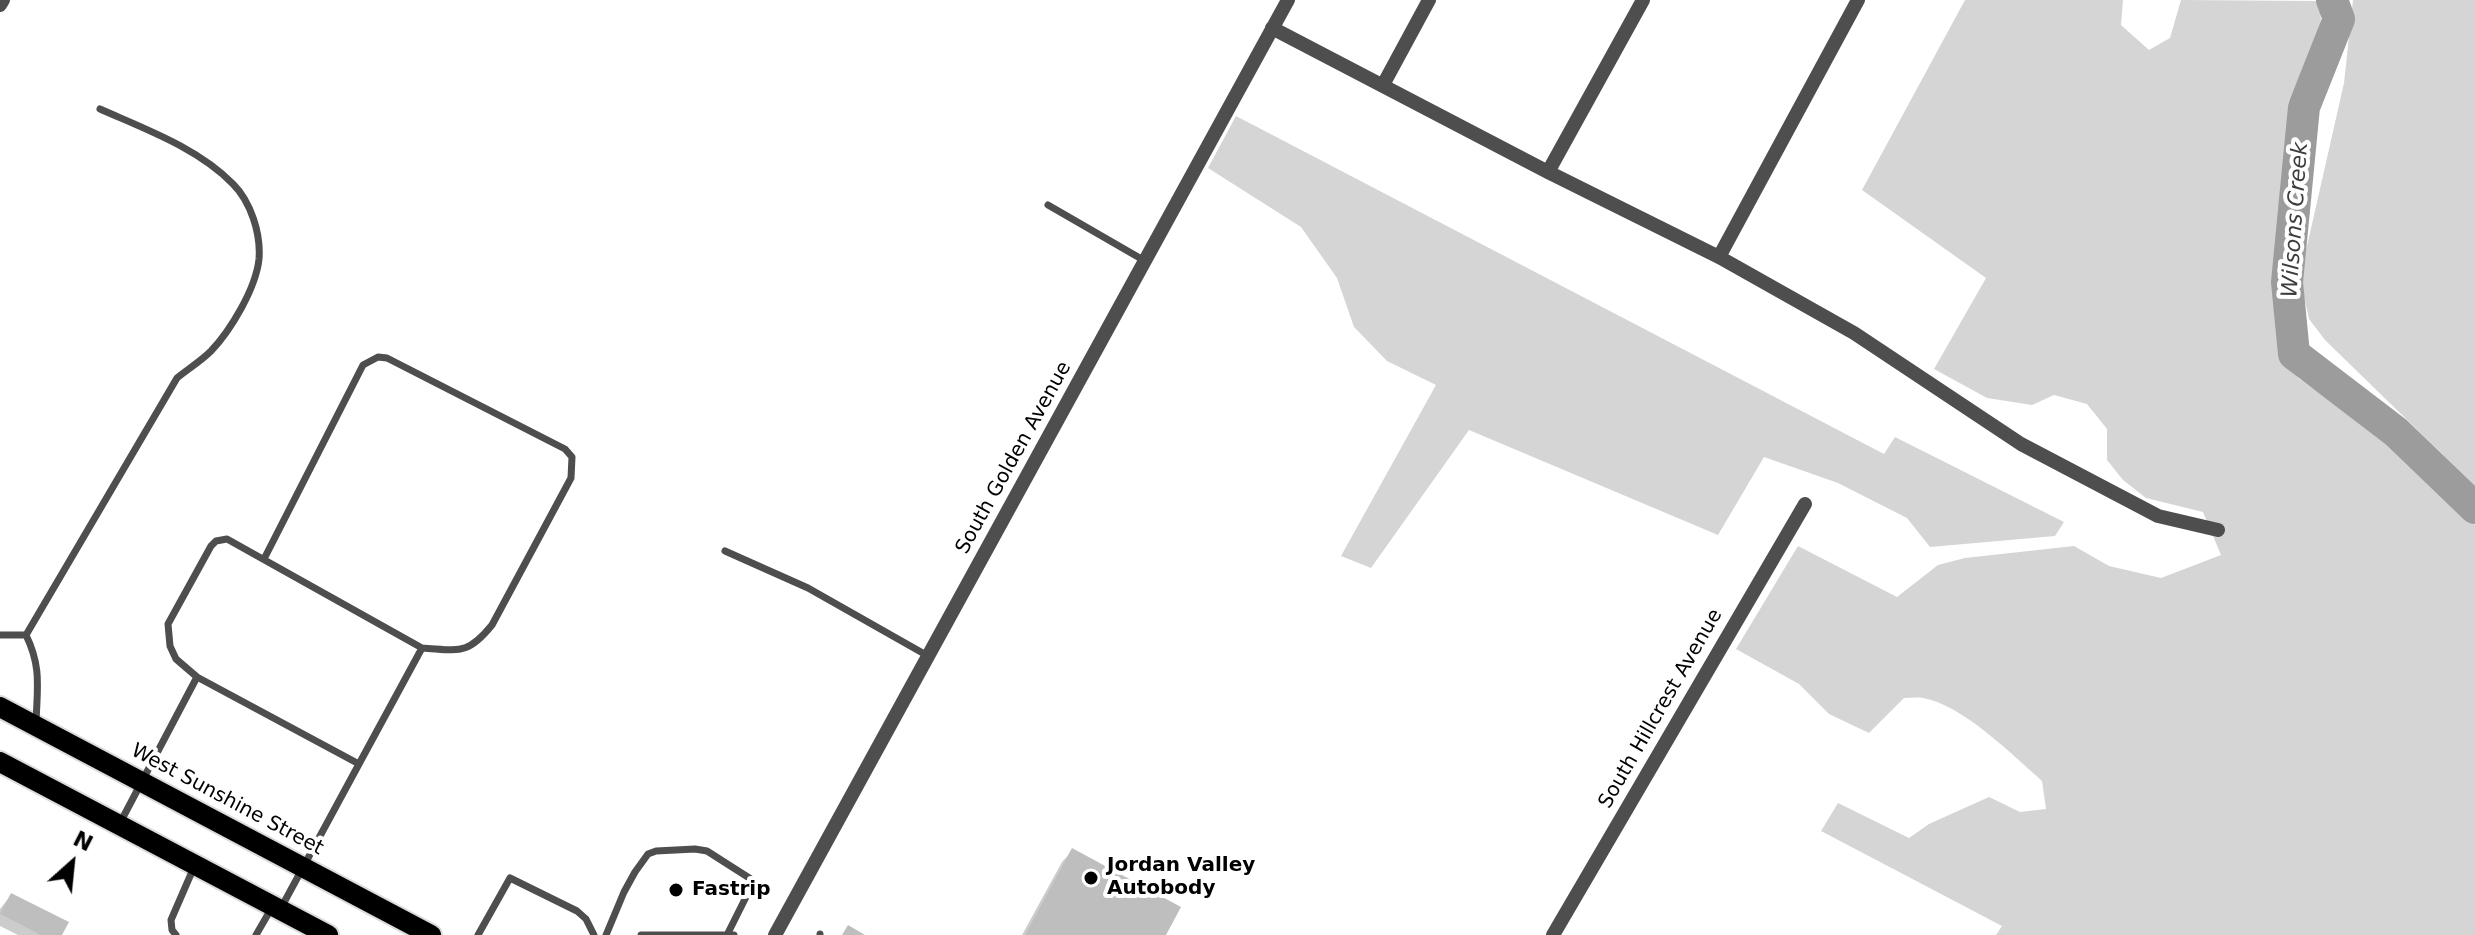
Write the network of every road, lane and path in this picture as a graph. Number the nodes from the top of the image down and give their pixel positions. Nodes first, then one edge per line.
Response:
1 (1288, 0) edge
2 (1429, 0) edge
3 (1643, 0) edge
4 (1858, 0) edge
5 (1272, 28) junction
6 (1383, 85) junction
7 (100, 109) dead end
8 (1548, 172) junction
9 (1048, 205) dead end
10 (1719, 257) junction
11 (1145, 261) junction
12 (1805, 504) dead end
13 (2218, 530) dead end
14 (725, 551) dead end
15 (264, 559) junction
16 (0, 635) edge
17 (26, 635) junction
18 (422, 648) junction
19 (928, 656) junction
20 (197, 677) junction
21 (0, 707) edge
22 (35, 726) junction
23 (0, 762) edge
24 (359, 764) junction
25 (142, 782) junction
26 (118, 824) junction
27 (195, 865) junction
28 (302, 867) junction
29 (277, 908) junction
30 (319, 933) edge
31 (704, 934) edge
32 (176, 935) edge
33 (256, 935) edge
34 (431, 935) edge
35 (478, 935) edge
36 (594, 935) edge
37 (605, 935) edge
38 (617, 935) edge
39 (641, 935) edge
40 (654, 935) edge
41 (676, 935) edge
42 (727, 935) edge
43 (734, 935) edge
44 (775, 935) edge
45 (1553, 935) edge

1 - 5 street, South Golden Avenue
2 - 6 street
3 - 8 street
4 - 10 street
5 - 6 street
5 - 11 street, South Golden Avenue
6 - 8 street
7 - 17 lane
8 - 10 street
9 - 11 lane
10 - 13 street
11 - 19 street, South Golden Avenue
12 - 45 street, South Hillcrest Avenue
14 - 19 lane
15 - 18 lane
15 - 18 lane
15 - 20 lane
16 - 17 lane
17 - 22 lane
18 - 24 lane
19 - 44 street, South Golden Avenue
20 - 24 lane
20 - 25 lane
21 - 22 main road, West Sunshine Street
22 - 25 main road, West Sunshine Street
23 - 26 main road
24 - 28 lane
25 - 26 lane
25 - 28 main road, West Sunshine Street
26 - 27 main road
27 - 29 main road
27 - 32 lane
28 - 29 lane
28 - 34 main road, West Sunshine Street
29 - 30 main road
29 - 33 lane
31 - 41 lane
31 - 42 lane
35 - 36 lane
37 - 38 lane
37 - 42 lane
39 - 40 lane
40 - 41 lane
42 - 43 lane

